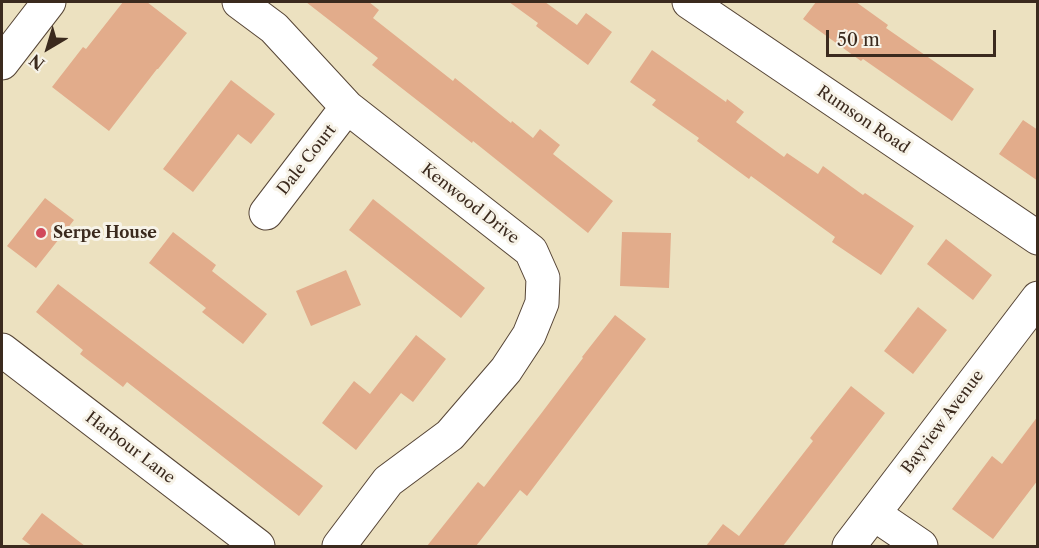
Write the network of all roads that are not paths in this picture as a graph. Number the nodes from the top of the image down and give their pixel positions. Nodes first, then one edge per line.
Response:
1 (48, 2) edge
2 (239, 2) edge
3 (689, 2) edge
4 (2, 63) edge
5 (347, 107) junction
6 (266, 213) dead end
7 (1038, 238) edge
8 (1038, 298) edge
9 (2, 350) edge
10 (874, 514) junction
11 (258, 546) edge
12 (339, 546) edge
13 (849, 546) edge
14 (921, 546) edge

1 - 4 street
2 - 5 street, Kenwood Drive
3 - 7 street, Rumson Road
5 - 6 street, Dale Court
5 - 12 street, Kenwood Drive
8 - 10 street, Bayview Avenue
9 - 11 street, Harbour Lane
10 - 13 street, Bayview Avenue
10 - 14 street

